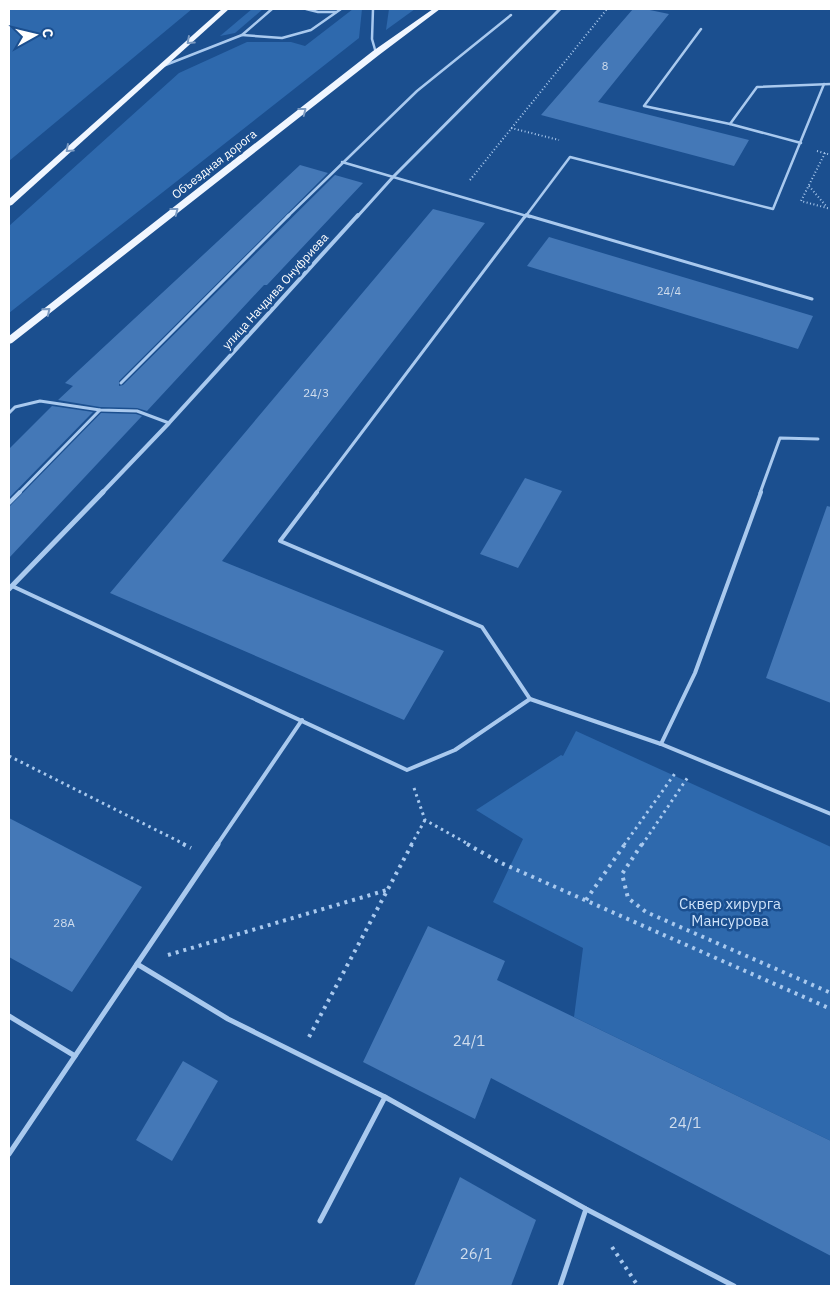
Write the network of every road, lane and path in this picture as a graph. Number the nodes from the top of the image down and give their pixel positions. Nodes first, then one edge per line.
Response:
1 (226, 9) edge
2 (272, 9) edge
3 (306, 9) edge
4 (341, 9) edge
5 (373, 9) edge
6 (437, 9) edge
7 (560, 9) edge
8 (607, 9) edge
9 (337, 12) junction
10 (511, 15) dead end
11 (701, 29) dead end
12 (242, 35) junction
13 (376, 53) junction
14 (161, 67) junction
15 (824, 84) junction
16 (831, 84) edge
17 (730, 124) junction
18 (511, 128) junction
19 (561, 140) dead end
20 (800, 143) junction
21 (825, 153) dead end
22 (342, 162) junction
23 (393, 177) junction
24 (808, 186) junction
25 (457, 196) junction
26 (9, 203) edge
27 (826, 207) junction
28 (831, 209) edge
29 (523, 216) junction
30 (812, 300) dead end
31 (9, 341) edge
32 (121, 383) dead end
33 (100, 410) junction
34 (9, 413) edge
35 (169, 423) junction
36 (818, 439) dead end
37 (9, 503) edge
38 (10, 588) edge
39 (530, 699) junction
40 (302, 720) junction
41 (662, 744) junction
42 (688, 755) junction
43 (9, 756) edge
44 (700, 760) junction
45 (407, 770) junction
46 (831, 814) edge
47 (425, 820) junction
48 (210, 857) junction
49 (388, 890) junction
50 (586, 900) junction
51 (137, 964) junction
52 (831, 993) edge
53 (831, 1009) edge
54 (9, 1016) edge
55 (299, 1055) junction
56 (75, 1056) junction
57 (385, 1097) junction
58 (9, 1154) edge
59 (586, 1209) junction
60 (320, 1221) dead end
61 (560, 1286) edge
62 (734, 1286) edge

1 -> 14 main road
2 - 12 lane
3 - 9 lane
4 - 9 lane
5 - 13 lane
6 - 13 main road, Объездная дорога
7 - 23 street, улица Начдива Онуфриева
8 - 18 path
9 - 12 lane
10 - 22 lane
11 - 17 lane
12 - 14 lane
31 -> 13 main road, Объездная дорога
14 -> 26 main road
15 - 16 lane
15 - 17 lane
15 - 20 lane
17 - 20 lane
18 - 19 path
18 - 25 path
20 - 29 lane
21 - 24 path
22 - 23 lane
22 - 32 lane
23 - 25 lane
23 - 35 street, улица Начдива Онуфриева
24 - 27 path
24 - 27 path
25 - 29 lane
27 - 28 path
29 - 30 lane
29 - 39 lane
33 - 34 lane
33 - 35 lane
33 - 37 lane
35 - 38 street, улица Начдива Онуфриева
36 - 41 lane
38 - 40 lane
39 - 41 lane
39 - 45 lane
40 - 45 lane
40 - 48 lane
41 - 42 lane
42 - 44 lane
42 - 50 path
43 - 48 path
44 - 46 lane
44 - 52 path
45 - 47 path
47 - 49 path
47 - 50 path
48 - 51 lane
49 - 51 path
49 - 55 path
50 - 53 path
51 - 55 lane
51 - 56 lane
54 - 56 lane
55 - 57 lane
56 - 58 lane
57 - 59 lane
57 - 60 lane
59 - 61 lane
59 - 62 lane

